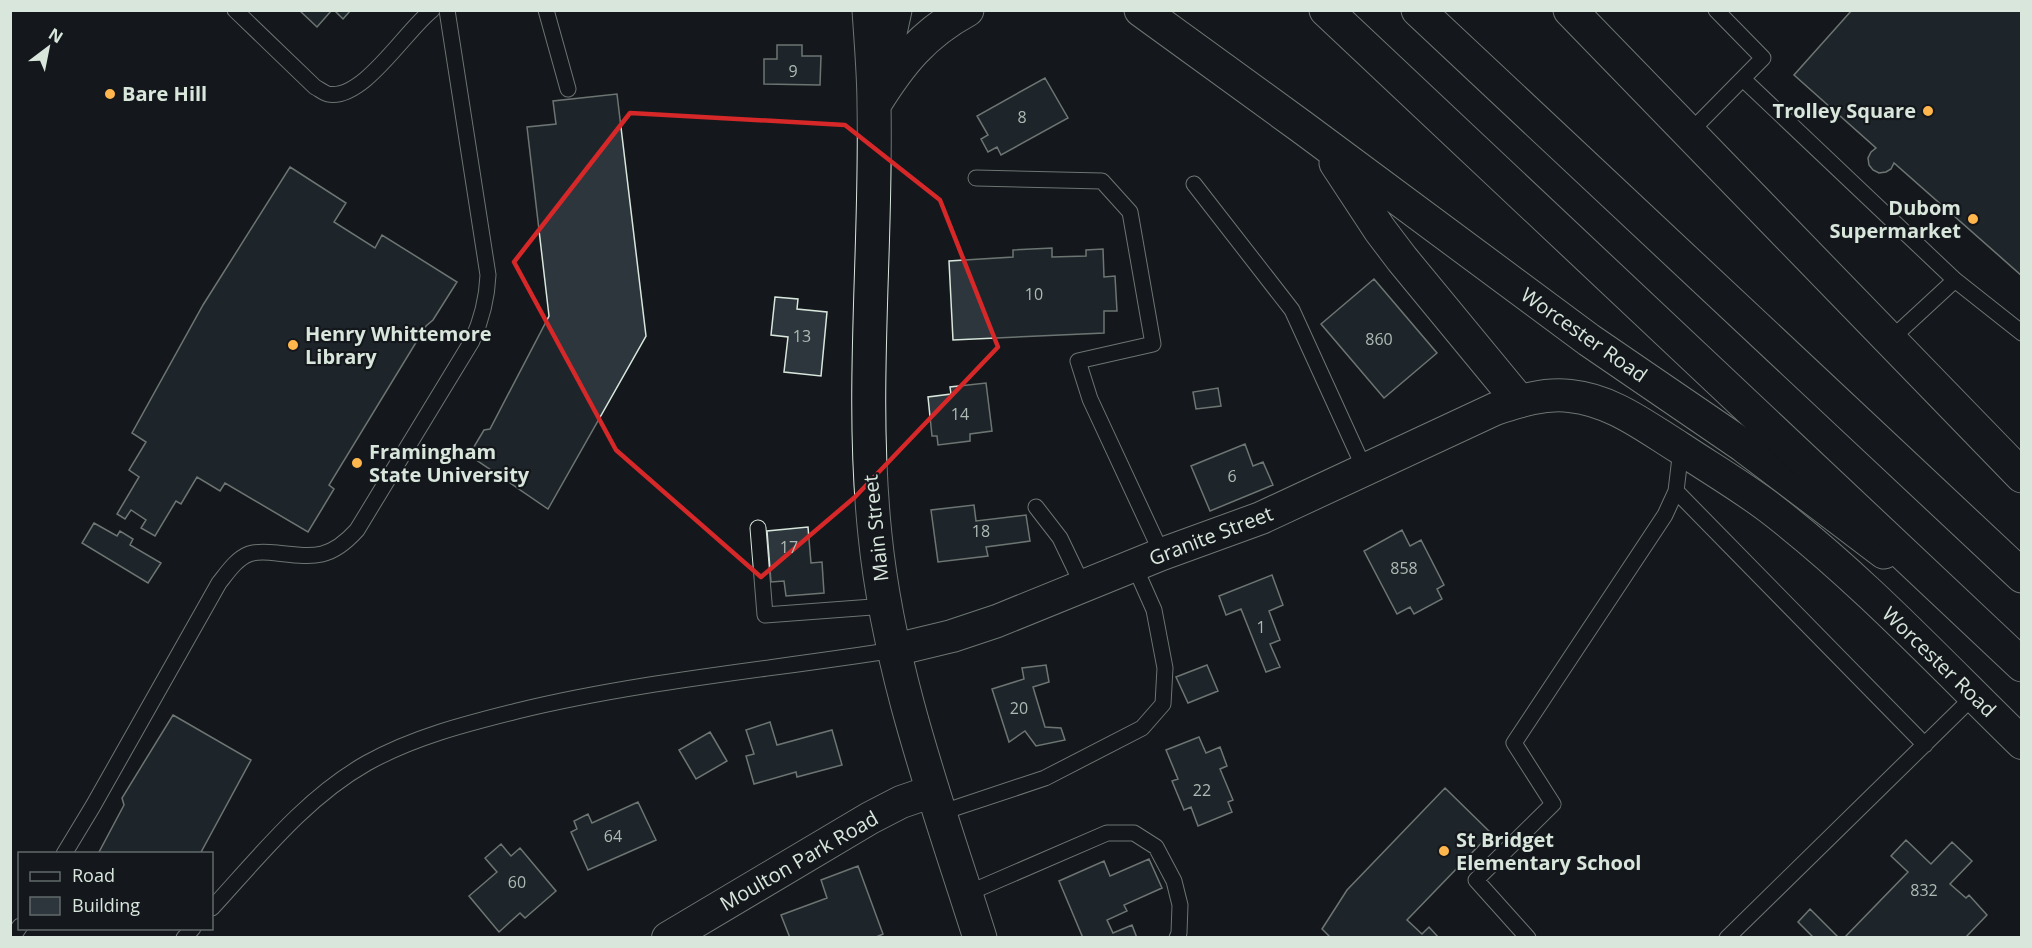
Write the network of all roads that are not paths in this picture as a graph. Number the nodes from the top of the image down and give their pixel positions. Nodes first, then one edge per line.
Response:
1 (234, 10) edge
2 (432, 10) edge
3 (447, 10) edge
4 (546, 10) edge
5 (869, 10) edge
6 (895, 10) edge
7 (967, 10) edge
8 (1326, 10) edge
9 (1418, 10) edge
10 (1570, 10) edge
11 (1716, 10) edge
12 (1140, 11) edge
13 (1743, 79) junction
14 (568, 89) dead end
15 (874, 105) junction
16 (1302, 127) junction
17 (1689, 133) junction
18 (976, 178) dead end
19 (1194, 184) dead end
20 (1954, 280) junction
21 (2022, 333) edge
22 (1890, 340) junction
23 (1519, 401) junction
24 (1680, 449) junction
25 (1365, 470) junction
26 (2022, 476) edge
27 (1676, 491) junction
28 (1036, 507) dead end
29 (758, 528) dead end
30 (1148, 560) junction
31 (2022, 576) edge
32 (1083, 586) junction
33 (886, 606) junction
34 (894, 650) junction
35 (2022, 665) edge
36 (1974, 696) junction
37 (2022, 743) edge
38 (1925, 745) junction
39 (937, 802) junction
40 (65, 852) edge
41 (966, 894) junction
42 (213, 907) edge
43 (668, 938) edge
44 (980, 938) edge
45 (1177, 938) edge
46 (1528, 938) edge
47 (1727, 938) edge

1 - 2 lane
3 - 40 lane
4 - 14 lane
5 - 15 main road, Main Street
6 - 15 main road, Main Street
7 - 15 main road
8 - 35 main road, Worcester Road
9 - 31 main road
10 - 17 main road
11 - 13 lane
12 - 16 main road, Worcester Road
13 - 17 lane
13 - 20 lane
15 - 33 main road, Main Street
16 - 23 main road
16 - 35 main road, Worcester Road
17 - 22 main road
18 - 30 lane
19 - 25 lane
20 - 21 lane
20 - 22 lane
22 - 26 main road
23 - 24 street, Worcester Road
23 - 25 street, Granite Street
24 - 27 lane
24 - 36 street, Worcester Road
25 - 30 street, Granite Street
27 - 38 lane
27 - 46 lane
28 - 32 lane
29 - 33 lane
30 - 32 street, Granite Street
30 - 39 lane
32 - 34 street, Granite Street
33 - 34 main road, Main Street
34 - 39 main road, Main Street
34 - 42 lane
36 - 37 street, Worcester Road
36 - 38 lane
38 - 47 lane
39 - 41 main road, Main Street
39 - 43 street, Moulton Park Road
41 - 44 main road, Main Street
41 - 45 lane

